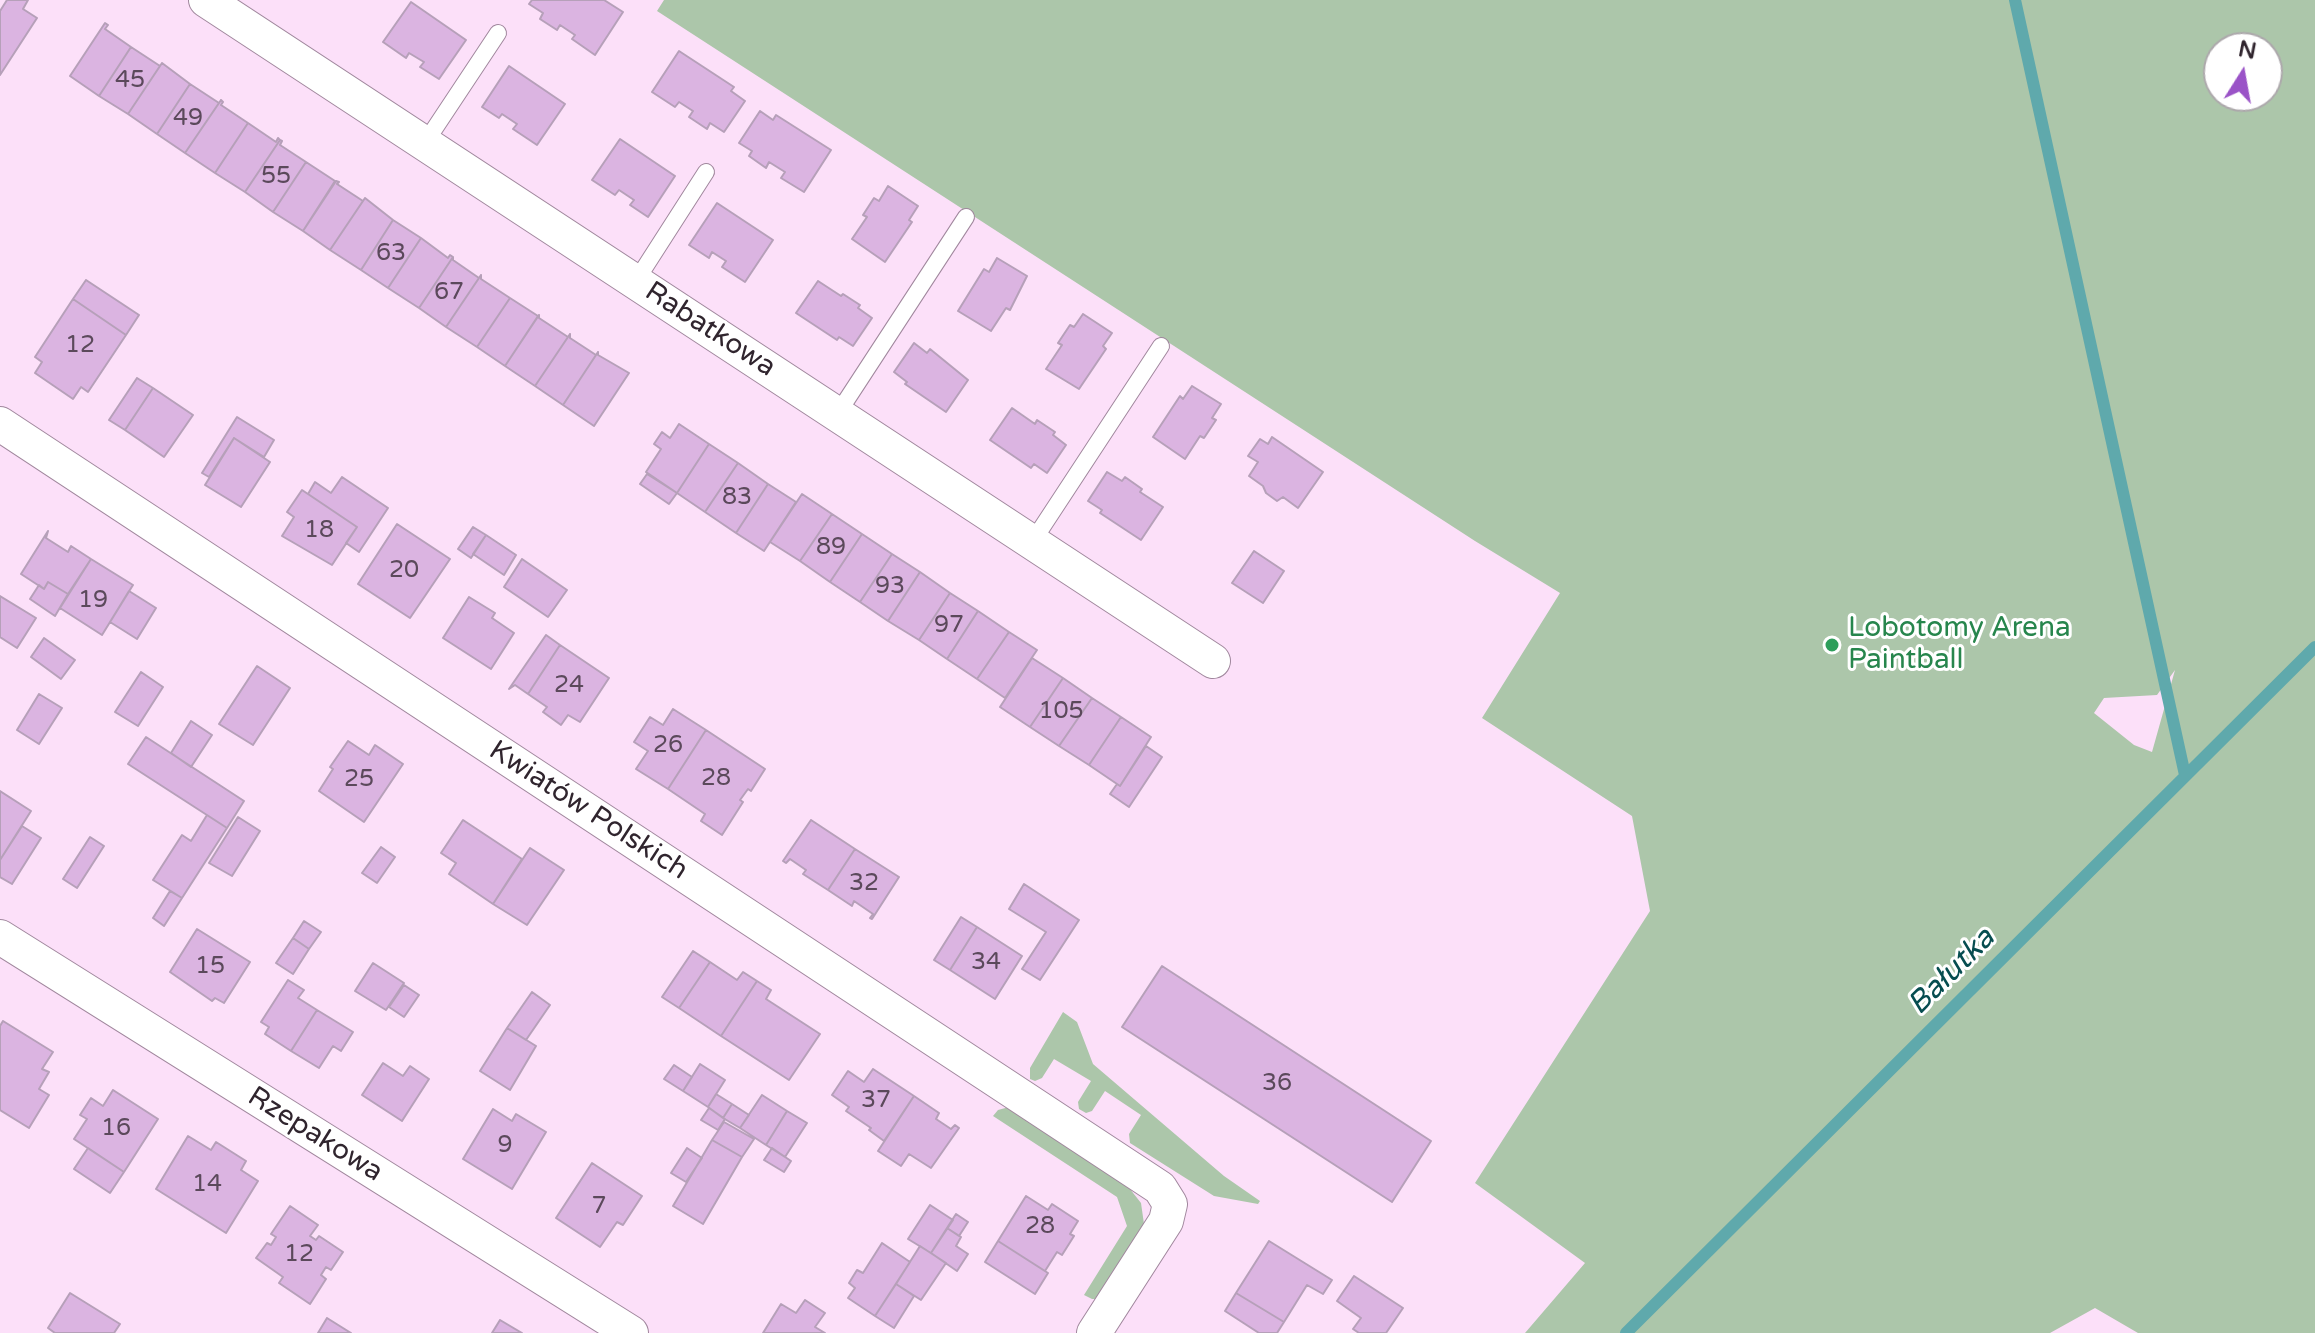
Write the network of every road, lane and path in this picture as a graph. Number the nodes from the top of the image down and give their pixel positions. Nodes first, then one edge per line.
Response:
1 (206, 0) edge
2 (498, 33) dead end
3 (425, 143) junction
4 (706, 172) dead end
5 (966, 217) dead end
6 (636, 281) junction
7 (1161, 346) dead end
8 (838, 413) junction
9 (0, 424) edge
10 (1033, 541) junction
11 (1213, 661) dead end
12 (0, 937) edge
13 (631, 1333) edge
14 (1094, 1333) edge

1 - 3 street, Rabatkowa
2 - 3 lane
3 - 6 street, Rabatkowa
4 - 6 lane
5 - 8 lane
6 - 8 street, Rabatkowa
7 - 10 lane
8 - 10 street, Rabatkowa
9 - 14 street, Kwiatów Polskich
10 - 11 street, Rabatkowa
12 - 13 street, Rzepakowa

